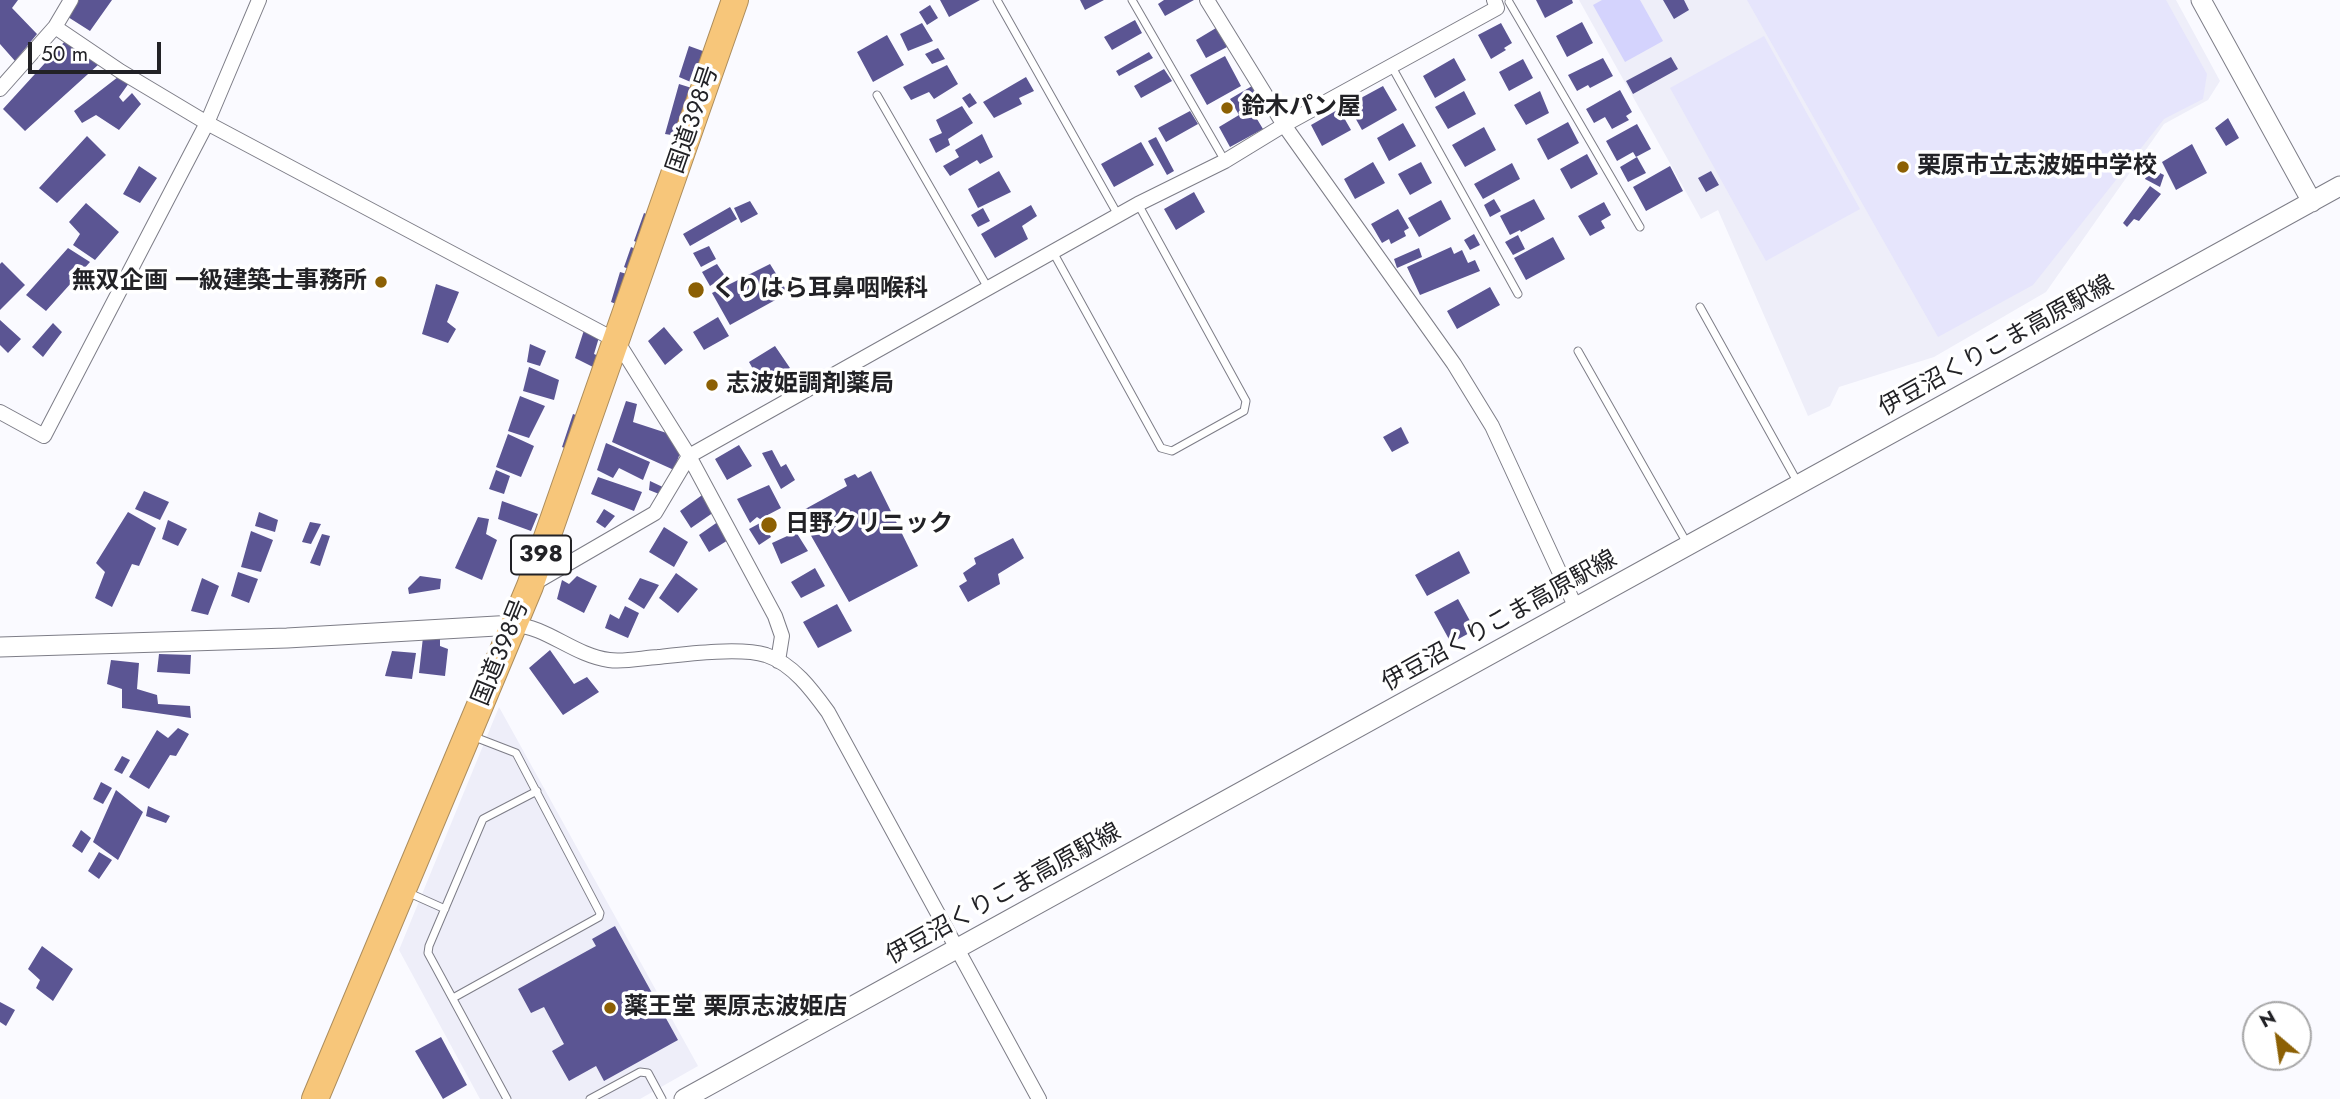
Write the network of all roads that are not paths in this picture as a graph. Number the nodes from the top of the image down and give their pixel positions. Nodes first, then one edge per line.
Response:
1 (71, 0) edge
2 (259, 0) edge
3 (736, 0) edge
4 (997, 0) edge
5 (1132, 0) edge
6 (1207, 0) edge
7 (2201, 0) edge
8 (1503, 2) edge
9 (55, 27) junction
10 (1392, 67) junction
11 (0, 89) edge
12 (877, 95) dead end
13 (207, 123) junction
14 (1284, 125) junction
15 (1225, 162) junction
16 (2340, 186) edge
17 (2312, 202) junction
18 (1138, 204) junction
19 (1119, 215) junction
20 (1640, 227) dead end
21 (1053, 252) junction
22 (988, 288) junction
23 (1518, 295) dead end
24 (1699, 307) dead end
25 (617, 341) junction
26 (1578, 351) dead end
27 (0, 412) edge
28 (689, 456) junction
29 (1798, 484) junction
30 (1689, 546) junction
31 (530, 586) junction
32 (1576, 608) junction
33 (514, 625) junction
34 (0, 647) edge
35 (778, 661) junction
36 (468, 734) junction
37 (537, 791) junction
38 (403, 890) junction
39 (445, 909) junction
40 (956, 950) junction
41 (453, 998) junction
42 (315, 1099) edge
43 (507, 1099) edge
44 (590, 1099) edge
45 (662, 1099) edge
46 (684, 1099) edge
47 (1039, 1099) edge

1 - 9 street
2 - 13 street
3 - 25 highway, 国道398号 / 398
4 - 19 lane
5 - 15 lane
6 - 14 street
7 - 17 main road
8 - 10 street
8 - 20 lane
9 - 11 street
9 - 13 street
10 - 14 street
10 - 23 lane
12 - 22 lane
13 - 25 street
13 - 27 street
14 - 15 street
14 - 32 street
15 - 18 street
16 - 17 main road, 伊豆沼くりこま高原駅線
17 - 29 main road, 伊豆沼くりこま高原駅線
18 - 19 street
18 - 21 lane
19 - 21 street
21 - 22 street
22 - 28 street
24 - 29 lane
25 - 28 street
25 - 31 highway, 国道398号 / 398
26 - 30 lane
28 - 31 street
28 - 35 street
29 - 30 main road, 伊豆沼くりこま高原駅線
30 - 32 main road, 伊豆沼くりこま高原駅線
31 - 33 highway, 国道398号 / 398
32 - 40 main road, 伊豆沼くりこま高原駅線
33 - 34 main road
33 - 35 street
33 - 36 highway, 国道398号 / 398
35 - 40 street
36 - 37 lane
36 - 38 highway, 国道398号 / 398
37 - 39 lane
37 - 41 lane
38 - 39 lane
38 - 42 highway, 国道398号 / 398
39 - 41 lane
40 - 46 main road, 伊豆沼くりこま高原駅線
40 - 47 street
41 - 43 lane
44 - 45 lane

